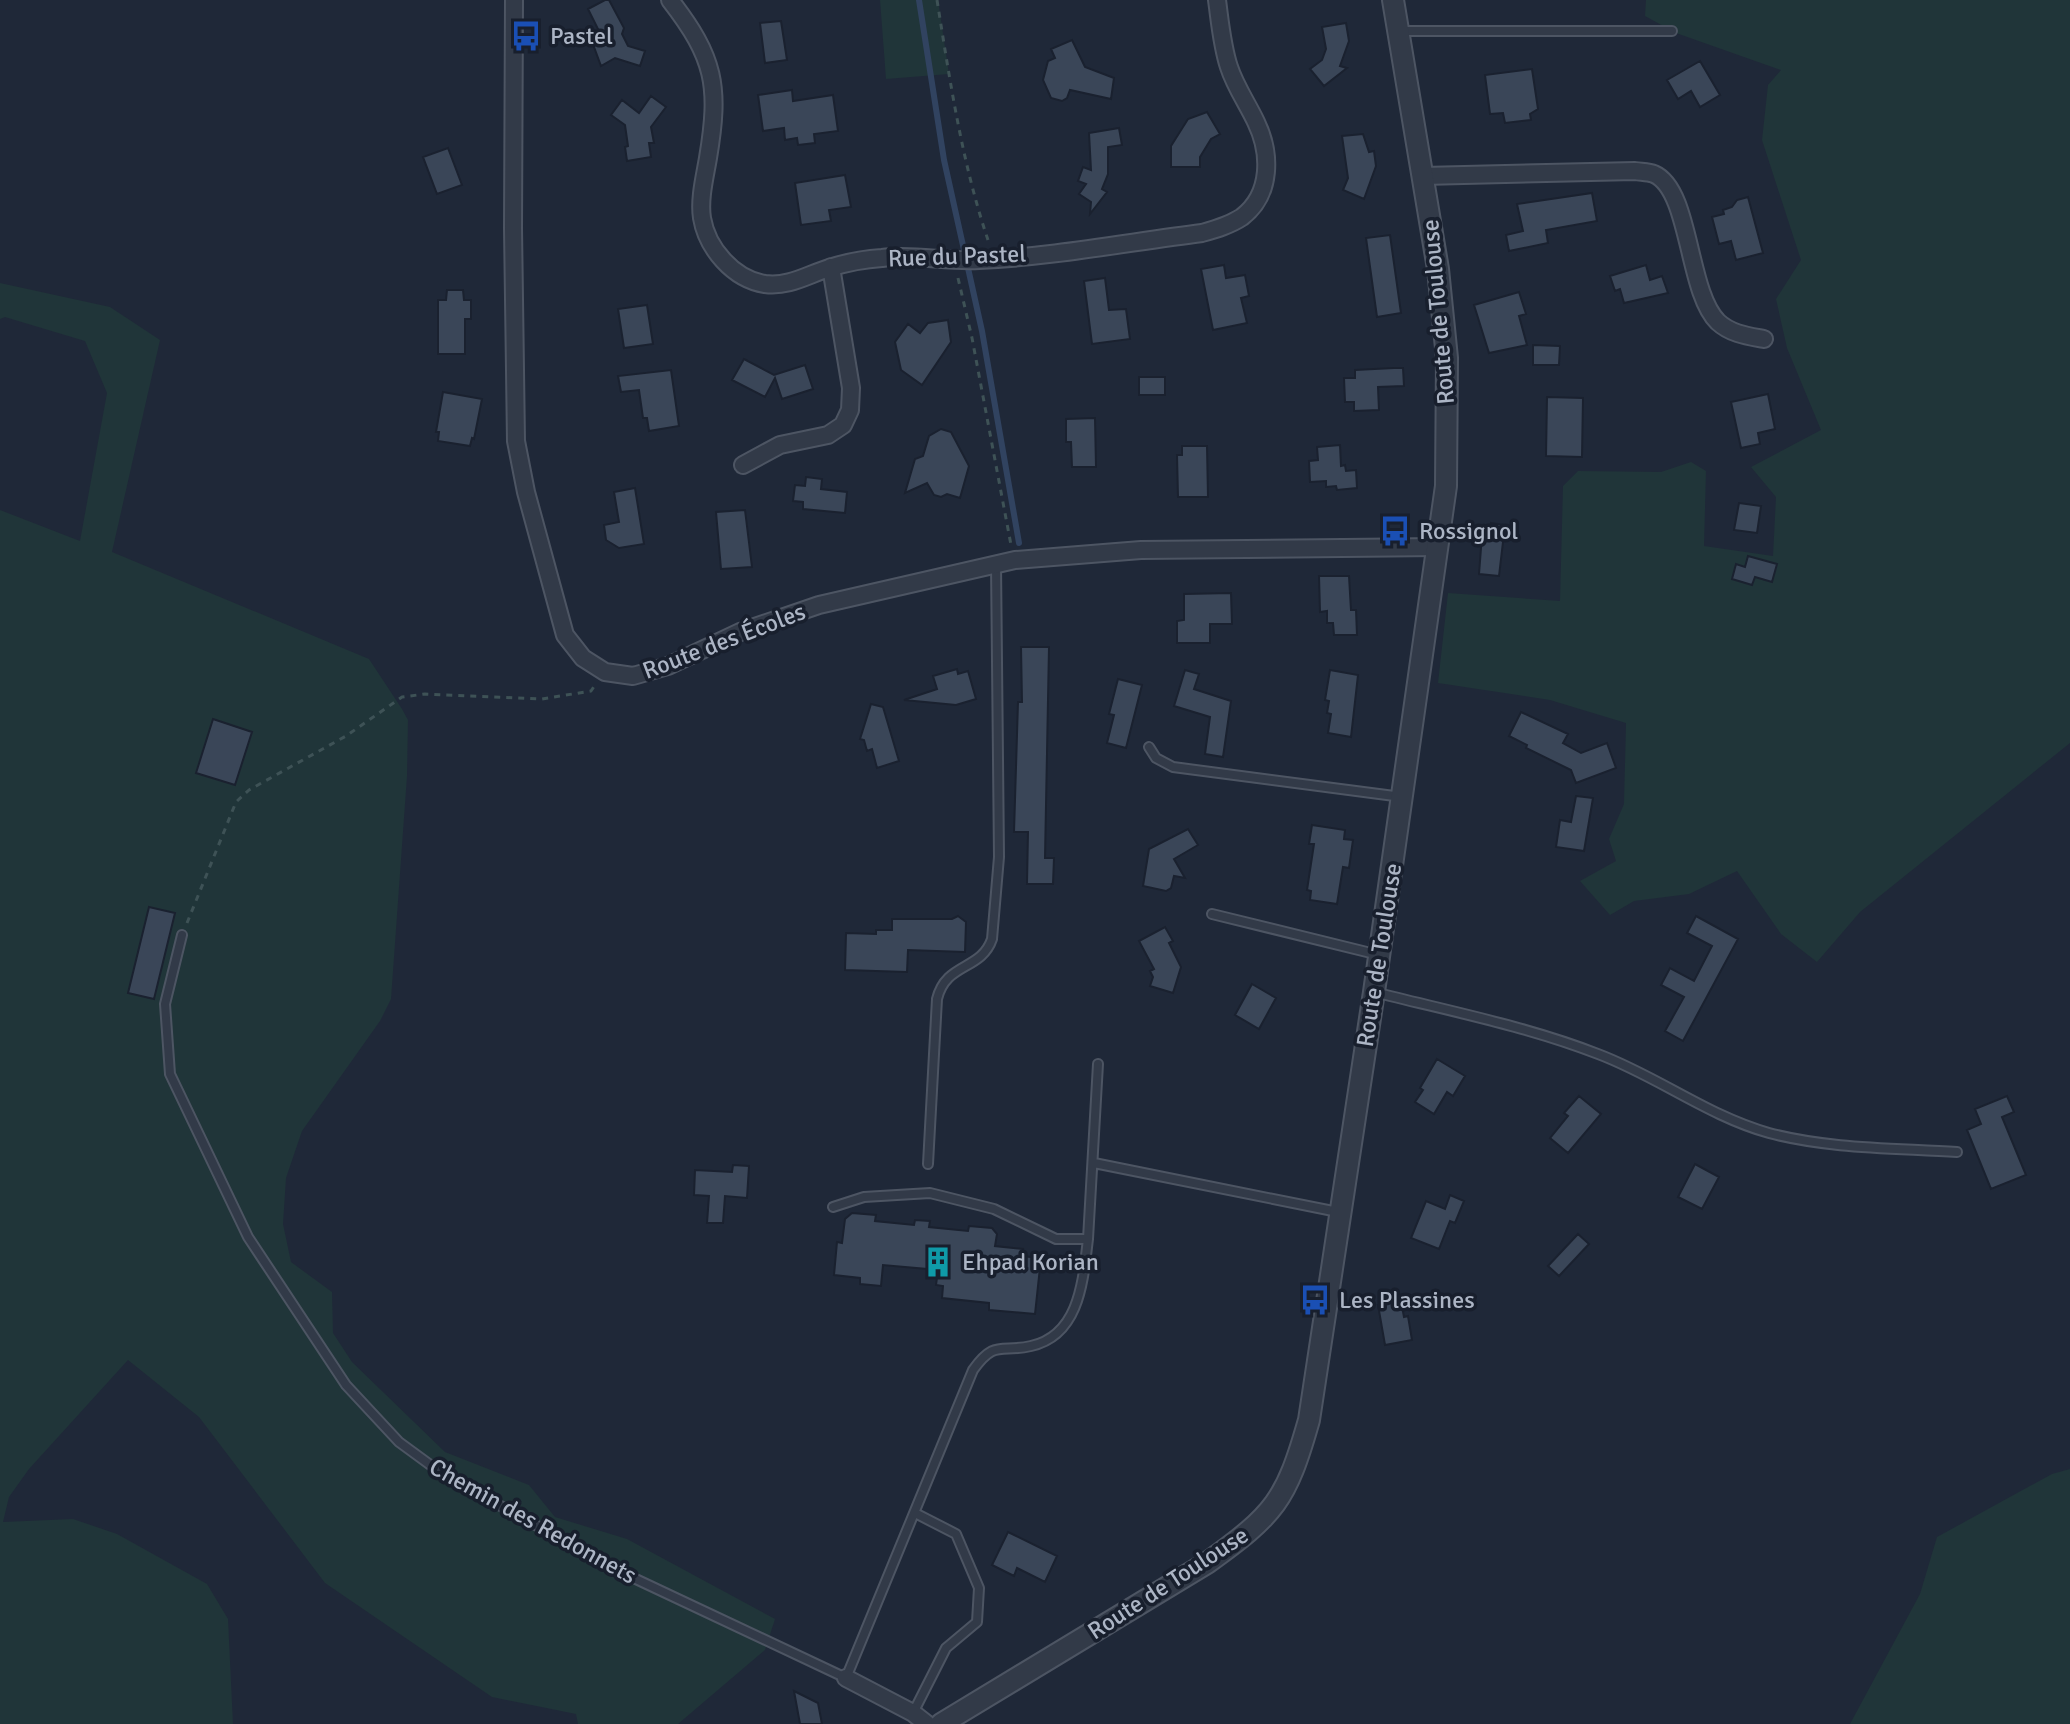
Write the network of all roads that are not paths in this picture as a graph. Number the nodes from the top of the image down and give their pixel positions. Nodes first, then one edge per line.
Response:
1 (514, 0) edge
2 (670, 0) edge
3 (1217, 0) edge
4 (1393, 0) edge
5 (1399, 31) junction
6 (1672, 31) dead end
7 (1423, 176) junction
8 (831, 267) junction
9 (1764, 339) dead end
10 (743, 465) dead end
11 (1439, 547) junction
12 (996, 563) junction
13 (1149, 747) dead end
14 (1403, 797) junction
15 (1212, 914) dead end
16 (182, 935) road end
17 (1380, 956) junction
18 (1374, 992) junction
19 (1098, 1064) dead end
20 (1957, 1152) dead end
21 (1094, 1163) junction
22 (928, 1164) dead end
23 (833, 1207) dead end
24 (1339, 1212) junction
25 (1088, 1239) junction
26 (915, 1513) junction
27 (846, 1678) junction
28 (913, 1713) junction
29 (927, 1724) edge
30 (941, 1724) edge

1 - 12 street, Route des Écoles
2 - 8 street, Rue du Pastel
3 - 8 street, Rue du Pastel
4 - 5 street, Route de Toulouse
5 - 6 lane
5 - 7 street, Route de Toulouse
7 - 9 street
7 - 11 street, Route de Toulouse
8 - 10 street
11 - 12 street, Route des Écoles
11 - 14 street, Route de Toulouse
12 - 22 lane
13 - 14 lane
14 - 17 street, Route de Toulouse
15 - 17 lane
16 - 27 lane, Chemin des Redonnets
17 - 18 street, Route de Toulouse
18 - 20 lane
18 - 24 street, Route de Toulouse
19 - 21 lane
21 - 24 lane
21 - 25 lane
23 - 25 lane
24 - 30 street, Route de Toulouse
25 - 26 lane
26 - 27 lane
26 - 28 lane
27 - 28 street, Chemin des Redonnets
28 - 29 street, Chemin des Redonnets

